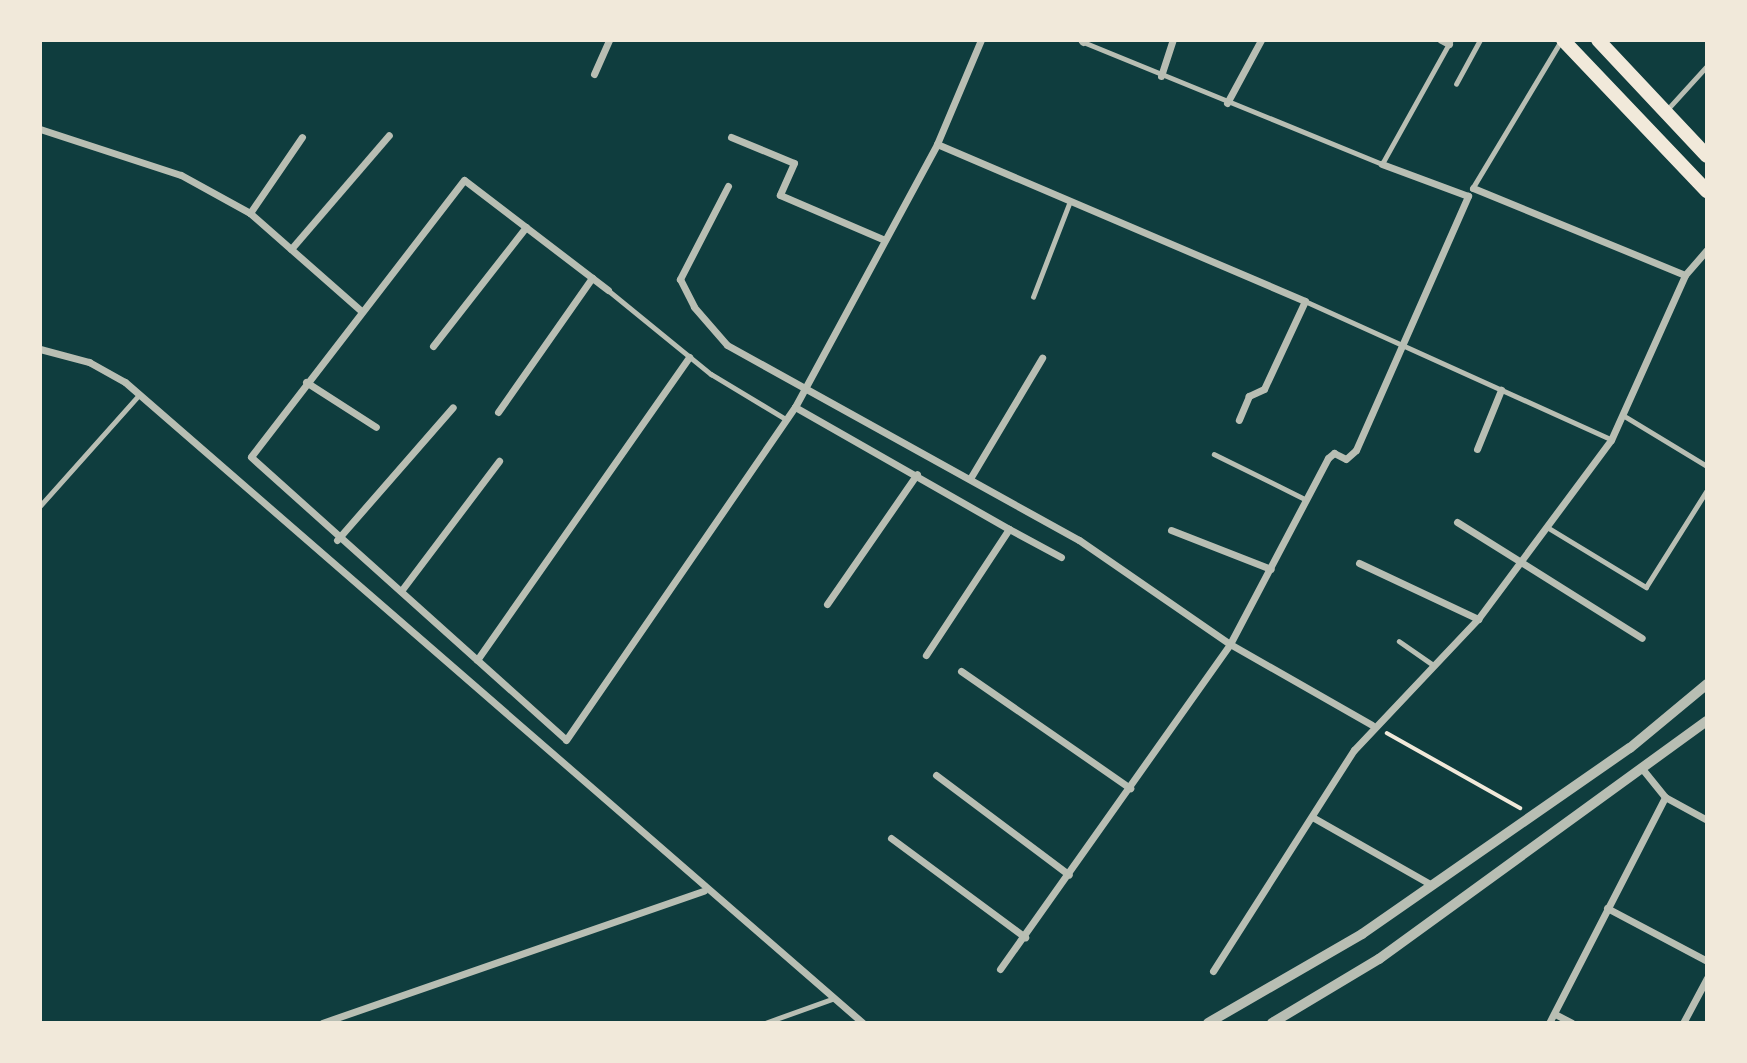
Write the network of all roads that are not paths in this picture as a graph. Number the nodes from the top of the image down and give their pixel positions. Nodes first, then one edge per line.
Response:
1 (609, 40) edge
2 (981, 40) edge
3 (1173, 40) edge
4 (1261, 40) edge
5 (1480, 40) edge
6 (1562, 40) edge
7 (1598, 40) edge
8 (1082, 41) edge
9 (1447, 42) edge
10 (1707, 65) edge
11 (594, 74) dead end
12 (1161, 76) junction
13 (1457, 85) dead end
14 (1227, 103) junction
15 (1666, 112) junction
16 (40, 130) edge
17 (389, 135) dead end
18 (302, 137) dead end
19 (731, 137) dead end
20 (937, 144) junction
21 (1707, 156) edge
22 (1382, 164) junction
23 (728, 186) dead end
24 (1473, 188) junction
25 (1707, 191) edge
26 (1468, 196) junction
27 (1070, 200) junction
28 (250, 213) junction
29 (526, 227) junction
30 (885, 240) junction
31 (291, 249) junction
32 (1707, 250) edge
33 (1685, 275) junction
34 (593, 278) junction
35 (608, 290) joint
36 (1033, 297) dead end
37 (1305, 301) junction
38 (360, 310) junction
39 (1398, 343) junction
40 (433, 346) dead end
41 (40, 349) edge
42 (689, 357) junction
43 (1042, 358) dead end
44 (306, 382) junction
45 (807, 386) junction
46 (1502, 390) junction
47 (139, 395) junction
48 (453, 407) dead end
49 (795, 407) junction
50 (498, 412) dead end
51 (1626, 417) junction
52 (786, 419) junction
53 (1239, 420) dead end
54 (376, 427) dead end
55 (1611, 440) junction
56 (1477, 449) dead end
57 (1214, 454) dead end
58 (499, 461) dead end
59 (1707, 466) edge
60 (917, 474) junction
61 (971, 477) junction
62 (1707, 490) edge
63 (1306, 500) junction
64 (40, 506) edge
65 (1457, 522) dead end
66 (1546, 526) junction
67 (1009, 529) junction
68 (1171, 530) dead end
69 (337, 540) junction
70 (1520, 556) junction
71 (1062, 557) dead end
72 (1359, 563) dead end
73 (1271, 569) junction
74 (401, 591) junction
75 (827, 604) dead end
76 (1478, 619) junction
77 (1642, 638) dead end
78 (1399, 641) dead end
79 (1230, 644) junction
80 (926, 655) dead end
81 (477, 660) junction
82 (1432, 664) junction
83 (961, 671) dead end
84 (1707, 684) edge
85 (1707, 721) edge
86 (1373, 725) junction
87 (1643, 770) junction
88 (936, 775) dead end
89 (1130, 788) junction
90 (1665, 797) junction
91 (1314, 818) junction
92 (1707, 820) edge
93 (891, 838) dead end
94 (1069, 875) junction
95 (1432, 885) junction
96 (704, 891) junction
97 (1607, 908) junction
98 (1025, 937) junction
99 (1707, 961) edge
100 (1000, 969) dead end
101 (1213, 971) dead end
102 (1707, 978) edge
103 (832, 999) junction
104 (1555, 1014) junction
105 (322, 1023) edge
106 (765, 1023) edge
107 (863, 1023) edge
108 (1208, 1023) edge
109 (1272, 1023) edge
110 (1549, 1023) edge
111 (1572, 1023) edge
112 (1683, 1023) edge

1 - 11 street
2 - 20 street
3 - 12 street
4 - 14 street
5 - 13 lane
6 - 24 lane
6 - 25 highway
7 - 15 highway
8 - 12 lane
9 - 22 lane
10 - 15 lane
12 - 14 lane
14 - 22 lane
15 - 21 highway
16 - 28 street
17 - 31 street
18 - 28 street
19 - 30 street
20 - 27 street
20 - 30 street
22 - 26 street
23 - 45 street
24 - 26 lane
24 - 33 street
26 - 39 street
27 - 36 lane
27 - 37 street
28 - 31 street
29 - 34 street
29 - 38 street
29 - 40 street
30 - 45 street
31 - 38 street
32 - 33 street
33 - 51 street
34 - 35 street
34 - 50 street
35 - 42 lane
37 - 39 lane
37 - 53 street
38 - 44 street
39 - 46 lane
39 - 63 street
41 - 47 street
42 - 52 lane
42 - 81 street
43 - 61 street
44 - 54 street
44 - 69 street
45 - 49 street
45 - 61 street
46 - 55 lane
46 - 56 street
47 - 64 lane
47 - 96 street
48 - 69 street
49 - 52 street
49 - 60 street
51 - 55 street
51 - 59 lane
52 - 81 street
55 - 66 street
57 - 63 lane
58 - 74 street
60 - 67 street
60 - 75 street
61 - 79 street
62 - 66 lane
63 - 73 street
65 - 70 street
66 - 70 street
67 - 71 street
67 - 80 street
68 - 73 street
69 - 74 street
70 - 76 street
70 - 77 street
72 - 76 street
73 - 79 street
74 - 81 street
76 - 82 street
78 - 82 lane
79 - 86 street
79 - 89 street
82 - 86 street
83 - 89 street
84 - 95 street
85 - 87 street
86 - 91 street
87 - 90 street
87 - 109 street
88 - 94 street
89 - 94 street
90 - 92 street
90 - 97 street
91 - 95 street
91 - 101 street
93 - 98 street
94 - 98 street
95 - 108 street
96 - 103 street
96 - 105 street
97 - 99 street
97 - 104 street
98 - 100 street
102 - 112 street
103 - 106 lane
103 - 107 street
104 - 110 street
104 - 111 street

